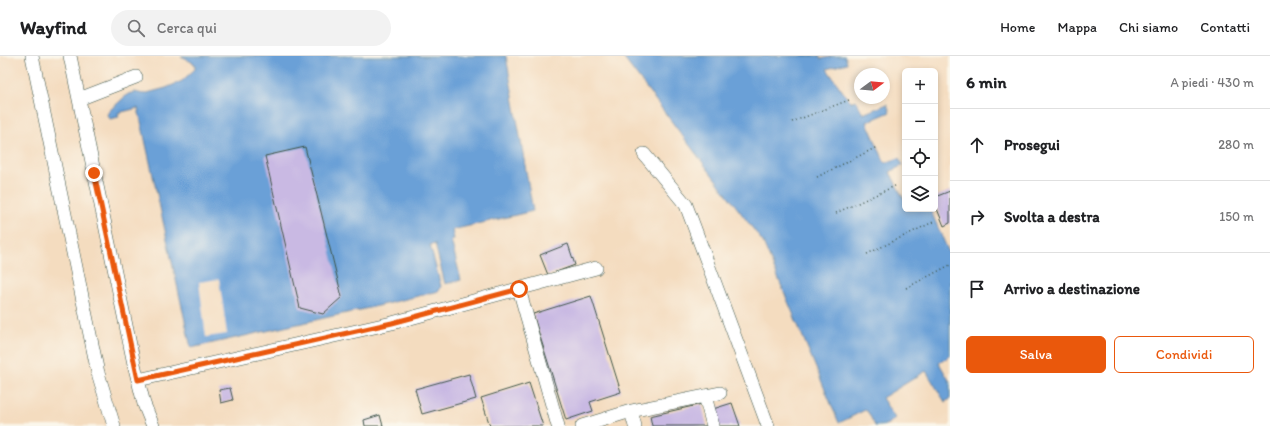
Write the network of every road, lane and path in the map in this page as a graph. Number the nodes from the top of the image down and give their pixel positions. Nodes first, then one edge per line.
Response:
1 (32, 56) edge
2 (70, 56) edge
3 (136, 77) dead end
4 (79, 99) junction
5 (849, 100) dead end
6 (792, 122) dead end
7 (877, 147) dead end
8 (644, 154) dead end
9 (817, 177) dead end
10 (897, 185) dead end
11 (836, 213) dead end
12 (935, 221) dead end
13 (867, 254) dead end
14 (950, 264) edge
15 (596, 268) dead end
16 (906, 288) dead end
17 (519, 289) junction
18 (138, 380) junction
19 (720, 393) dead end
20 (705, 396) junction
21 (631, 412) junction
22 (114, 426) edge
23 (153, 426) edge
24 (558, 426) edge
25 (582, 426) edge
26 (635, 426) edge
27 (713, 426) edge
28 (768, 426) edge

1 - 22 street
2 - 4 street
3 - 4 street
4 - 18 street
5 - 6 path
7 - 9 path
8 - 28 street
10 - 11 path
12 - 13 path
14 - 16 path
15 - 17 street
17 - 18 street
17 - 24 street
18 - 23 street
19 - 20 street
20 - 21 street
20 - 27 street
21 - 25 street
21 - 26 street

